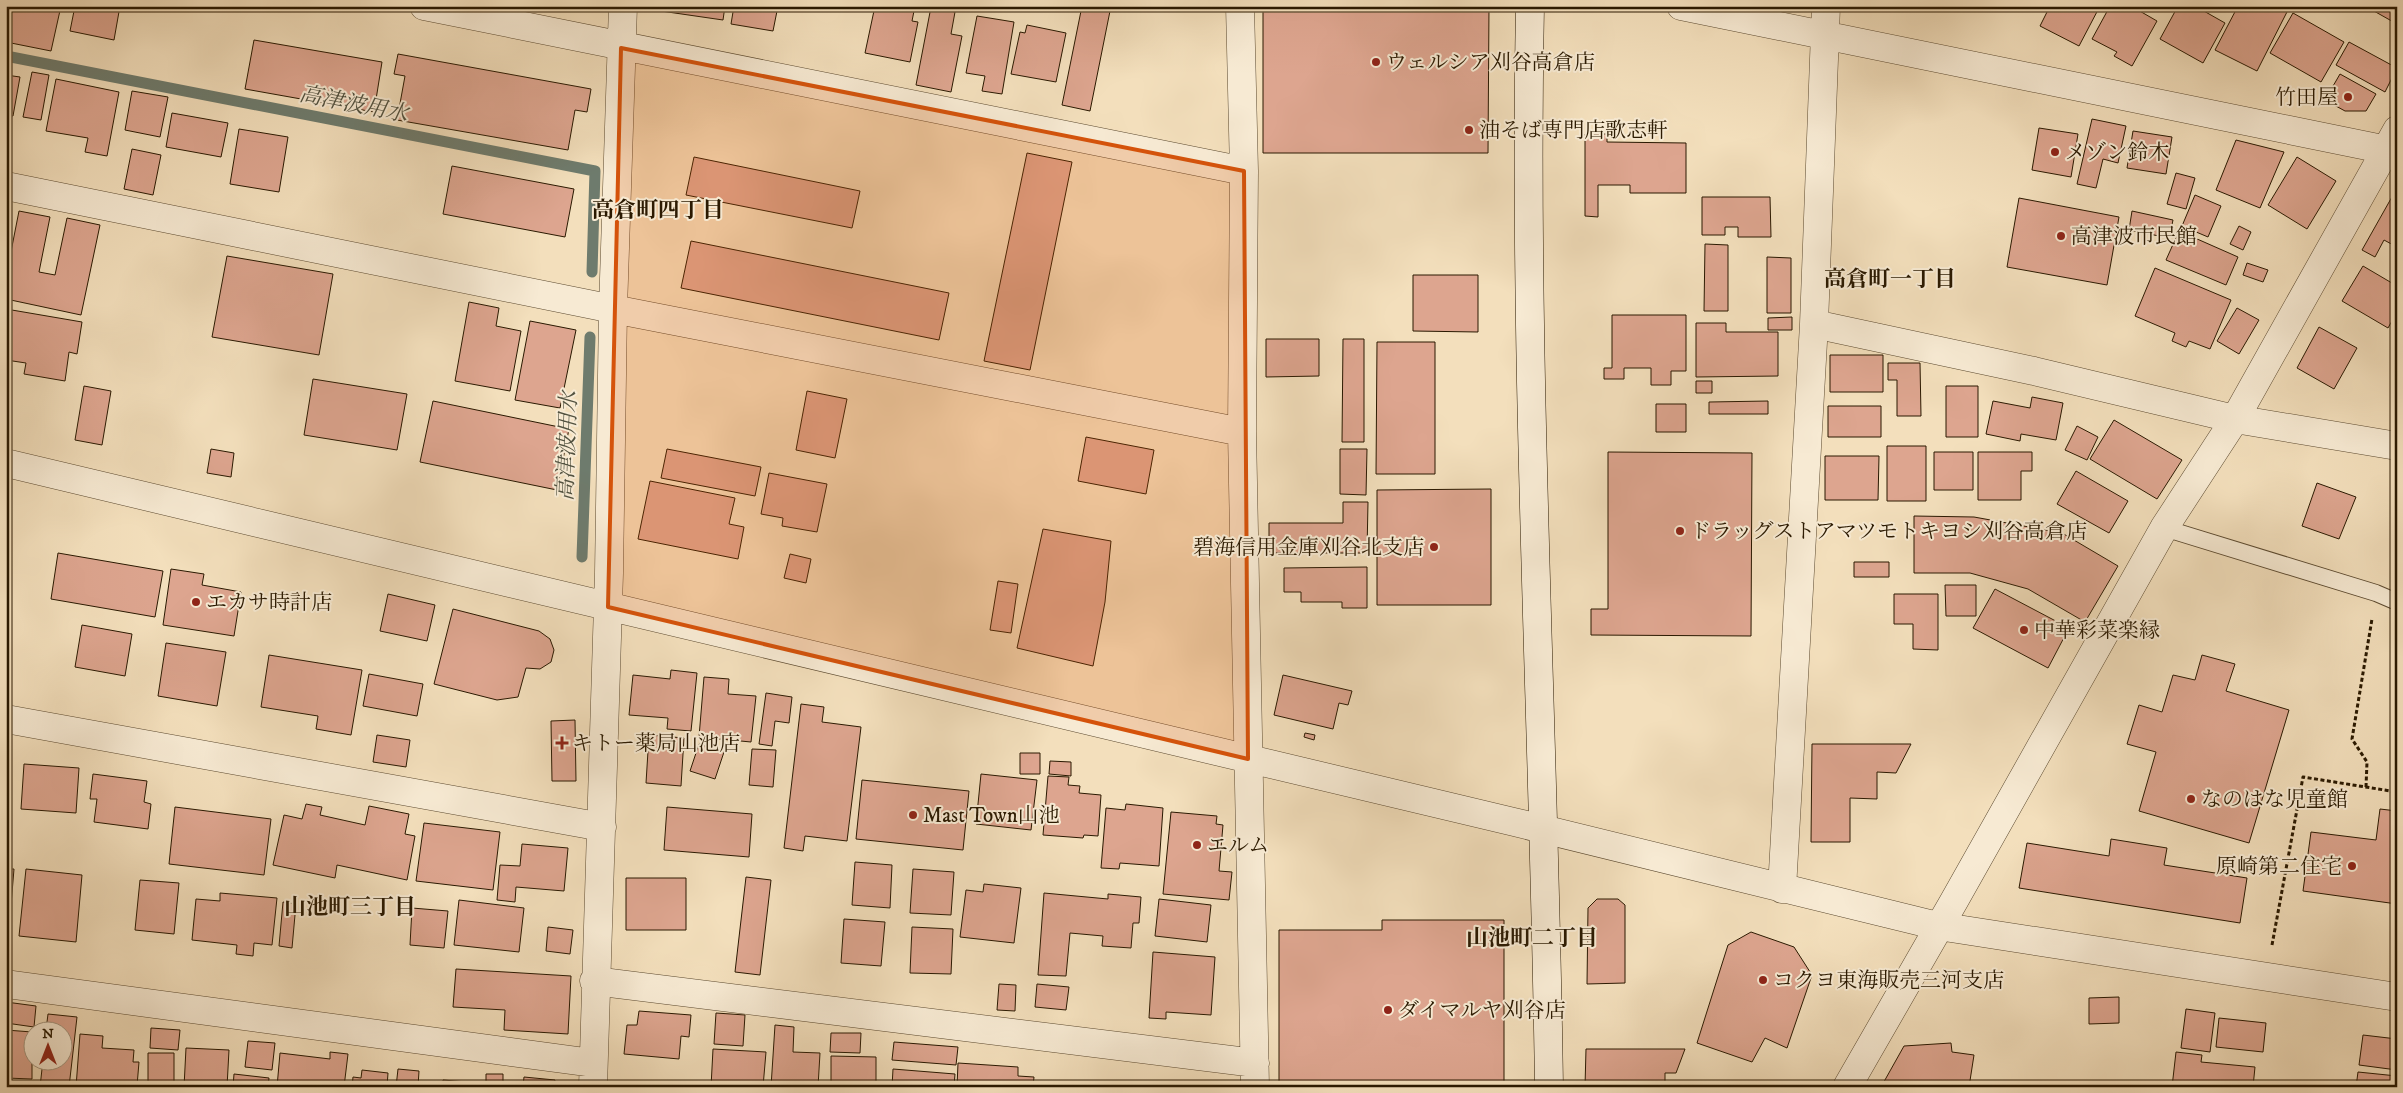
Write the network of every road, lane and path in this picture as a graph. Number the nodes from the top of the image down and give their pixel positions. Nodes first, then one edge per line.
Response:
1 (424, 6) edge
2 (623, 6) edge
3 (1240, 6) edge
4 (1530, 6) edge
5 (1681, 6) edge
6 (1826, 6) edge
7 (1826, 34) junction
8 (622, 48) junction
9 (2393, 144) edge
10 (1244, 171) junction
11 (6, 186) edge
12 (613, 309) junction
13 (1814, 324) junction
14 (2235, 419) junction
15 (1242, 432) junction
16 (2397, 446) edge
17 (6, 463) edge
18 (2164, 528) junction
19 (2376, 593) junction
20 (2397, 602) edge
21 (608, 607) junction
22 (6, 719) edge
23 (1248, 759) junction
24 (2366, 788) junction
25 (2397, 792) edge
26 (602, 827) junction
27 (1544, 830) junction
28 (1782, 889) junction
29 (1938, 926) junction
30 (2272, 946) dead end
31 (594, 980) junction
32 (6, 984) edge
33 (2397, 997) edge
34 (593, 1075) edge
35 (1255, 1075) edge
36 (1549, 1087) edge
37 (1847, 1087) edge

1 - 8 street
2 - 8 street
3 - 10 street
4 - 27 street
5 - 7 street
6 - 7 street
7 - 9 street
7 - 13 street
8 - 10 street
8 - 12 street
9 - 14 street
10 - 15 street
11 - 12 street
12 - 15 street
12 - 21 street
13 - 14 street
13 - 28 street
14 - 16 street
14 - 18 street
15 - 23 street
17 - 21 street
18 - 19 lane
18 - 29 street
19 - 20 lane
19 - 24 path
21 - 23 street
21 - 26 street
22 - 26 street
23 - 27 street
23 - 35 street
24 - 25 path
24 - 30 path
26 - 31 street
27 - 28 street
27 - 36 street
28 - 29 street
29 - 33 street
29 - 37 street
31 - 34 street
31 - 35 street
32 - 34 street

